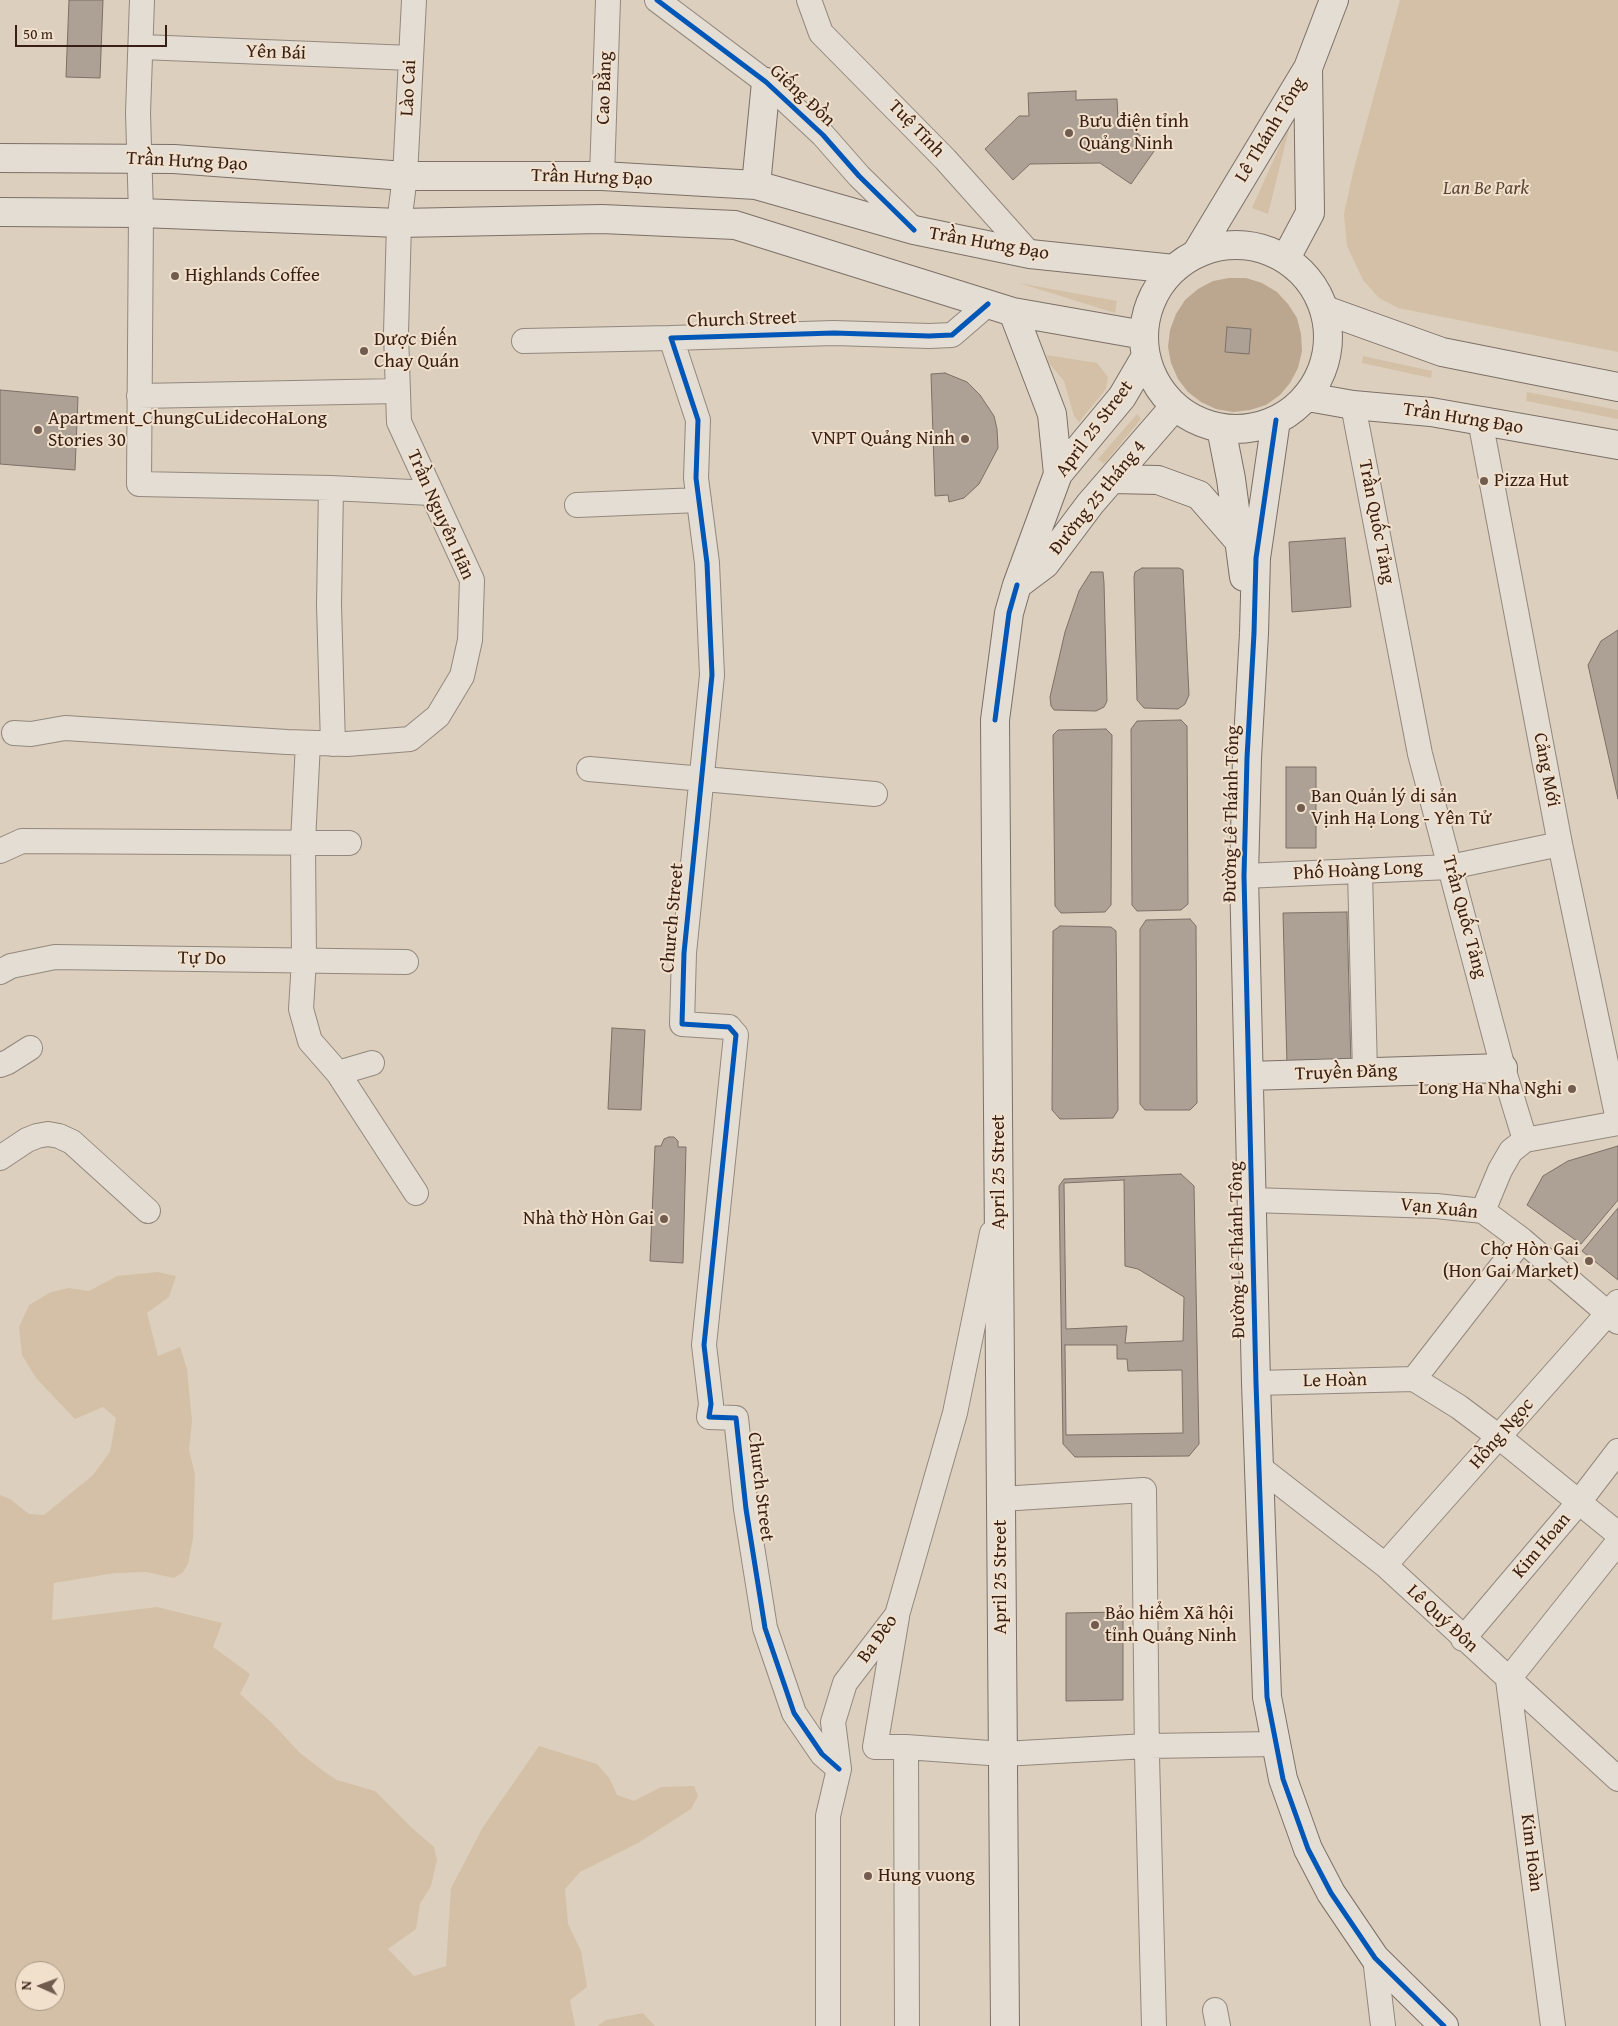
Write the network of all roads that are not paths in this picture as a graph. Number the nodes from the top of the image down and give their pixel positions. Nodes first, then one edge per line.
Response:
1 (142, 0) edge
2 (414, 0) edge
3 (608, 0) edge
4 (657, 0) edge
5 (809, 0) edge
6 (1334, 0) edge
7 (142, 47) junction
8 (411, 58) junction
9 (1308, 68) junction
10 (766, 82) junction
11 (0, 158) edge
12 (139, 159) junction
13 (405, 176) junction
14 (602, 176) junction
15 (756, 186) junction
16 (0, 212) edge
17 (141, 213) junction
18 (398, 223) junction
19 (914, 230) junction
20 (1030, 254) junction
21 (1286, 258) junction
22 (1185, 261) junction
23 (1001, 308) junction
24 (1324, 310) junction
25 (671, 338) junction
26 (524, 341) dead end
27 (1145, 346) junction
28 (1618, 387) edge
29 (398, 391) junction
30 (139, 396) junction
31 (1308, 397) junction
32 (1353, 405) junction
33 (1176, 406) junction
34 (1276, 420) junction
35 (1480, 420) junction
36 (1222, 428) junction
37 (1618, 445) edge
38 (1058, 474) junction
39 (1112, 479) junction
40 (331, 488) junction
41 (432, 493) junction
42 (699, 500) junction
43 (577, 505) dead end
44 (1238, 541) junction
45 (1017, 585) junction
46 (1254, 633) junction
47 (14, 733) dead end
48 (308, 743) junction
49 (333, 744) junction
50 (589, 769) dead end
51 (701, 779) junction
52 (875, 794) dead end
53 (303, 842) junction
54 (350, 842) dead end
55 (1560, 844) junction
56 (0, 851) edge
57 (1450, 867) junction
58 (1360, 871) junction
59 (1244, 876) junction
60 (304, 960) junction
61 (406, 962) dead end
62 (0, 972) edge
63 (30, 1048) dead end
64 (372, 1062) dead end
65 (0, 1065) edge
66 (1503, 1068) junction
67 (338, 1073) junction
68 (1365, 1073) junction
69 (1249, 1076) junction
70 (1618, 1121) edge
71 (1524, 1140) junction
72 (0, 1158) edge
73 (416, 1193) dead end
74 (999, 1198) junction
75 (1252, 1200) junction
76 (148, 1211) dead end
77 (1483, 1211) junction
78 (1522, 1240) junction
79 (1615, 1312) edge
80 (1414, 1379) junction
81 (1256, 1383) junction
82 (1499, 1437) junction
83 (1618, 1451) edge
84 (1259, 1466) junction
85 (1001, 1499) junction
86 (1579, 1502) junction
87 (1618, 1534) edge
88 (1618, 1542) edge
89 (1385, 1566) junction
90 (898, 1615) junction
91 (1464, 1638) junction
92 (1508, 1680) junction
93 (1276, 1744) junction
94 (1147, 1746) junction
95 (906, 1747) junction
96 (1003, 1754) junction
97 (839, 1769) junction
98 (1618, 1780) edge
99 (1375, 1958) junction
100 (828, 2026) edge
101 (907, 2026) edge
102 (1005, 2026) edge
103 (1154, 2026) edge
104 (1384, 2026) edge
105 (1444, 2026) edge
106 (1553, 2026) edge

1 - 7 street
2 - 8 street, Lào Cai
3 - 14 street, Cao Bằng
4 - 10 street, Giếng Đồn
5 - 20 street, Tuệ Tĩnh
6 - 9 street, Lê Thánh Tông
7 - 8 street, Yên Bái
7 - 12 street
8 - 13 street, Lào Cai
9 - 21 street
9 - 22 street, Lê Thánh Tông
10 - 15 street, Giếng Đồn
10 - 19 street, Giếng Đồn
11 - 12 street, Trần Hưng Đạo
12 - 13 street, Trần Hưng Đạo
12 - 17 street
13 - 14 street, Trần Hưng Đạo
13 - 18 street, Trần Nguyên Hãn
14 - 15 street, Trần Hưng Đạo
15 - 19 street, Trần Hưng Đạo
16 - 17 street
17 - 18 street
17 - 30 street
18 - 23 street
18 - 29 street, Trần Nguyên Hãn
19 - 20 street, Trần Hưng Đạo
20 - 22 street, Trần Hưng Đạo
21 - 22 street
21 - 24 street
22 - 27 street, Lê Thánh Tông
23 - 25 street, Church Street
23 - 27 street
23 - 38 street
24 - 28 street
24 - 31 street
25 - 26 street
25 - 42 street, Church Street
27 - 33 street
27 - 38 street, April 25 Street
29 - 30 street
29 - 41 street, Trần Nguyên Hãn
30 - 40 street
31 - 32 street, Trần Hưng Đạo
31 - 34 street
32 - 35 street, Trần Hưng Đạo
32 - 57 street, Trần Quốc Tảng
33 - 36 street
33 - 39 street, Đường 25 tháng 4
34 - 36 street
34 - 46 street, Đường Lê Thánh Tông
35 - 37 street, Trần Hưng Đạo
35 - 55 street, Cảng Mới
36 - 44 street, Đường Lê Thánh Tông
38 - 45 street, April 25 Street
39 - 44 street
39 - 45 street, Đường 25 tháng 4
40 - 41 street
40 - 49 street
41 - 49 street, Trần Nguyên Hãn
42 - 43 street
42 - 51 street, Church Street
44 - 46 street, Đường Lê Thánh Tông
45 - 74 street, April 25 Street
46 - 59 street, Đường Lê Thánh Tông
47 - 48 street, Trần Nguyên Hãn
48 - 49 street, Trần Nguyên Hãn
48 - 53 street
50 - 51 street
51 - 52 street
51 - 97 street, Church Street
53 - 54 street
53 - 56 street
53 - 60 street
55 - 57 street, Phố Hoàng Long
55 - 70 street, Cảng Mới
57 - 58 street, Phố Hoàng Long
57 - 66 street, Trần Quốc Tảng
58 - 59 street, Phố Hoàng Long
58 - 68 street
59 - 69 street, Đường Lê Thánh Tông
60 - 61 street, Tự Do
60 - 62 street, Tự Do
60 - 67 street
63 - 65 street
64 - 67 street
66 - 68 street, Truyền Đăng
66 - 71 street, Trần Quốc Tảng
67 - 73 street
68 - 69 street, Truyền Đăng
69 - 75 street, Đường Lê Thánh Tông
70 - 71 street
71 - 77 street
72 - 76 street
74 - 85 street, April 25 Street
74 - 90 street, Ba Đèo
75 - 77 street, Vạn Xuân
75 - 81 street, Đường Lê Thánh Tông
77 - 78 street, Vạn Xuân
78 - 79 street, Vạn Xuân
78 - 80 street
79 - 82 street, Hồng Ngọc
80 - 81 street, Le Hoàn
80 - 82 street
81 - 84 street, Đường Lê Thánh Tông
82 - 86 street
82 - 89 street, Hồng Ngọc
83 - 86 street, Kim Hoan
84 - 89 street, Lê Quý Đôn
84 - 93 street, Đường Lê Thánh Tông
85 - 94 street
85 - 96 street, April 25 Street
86 - 87 street
86 - 91 street, Kim Hoan
88 - 92 street
89 - 91 street, Lê Quý Đôn
90 - 95 street
90 - 97 street, Ba Đèo
91 - 92 street, Lê Quý Đôn
92 - 98 street, Lê Quý Đôn
92 - 106 street, Kim Hoàn
93 - 94 street
93 - 99 street, Đường Lê Thánh Tông
94 - 96 street
94 - 103 street
95 - 96 street
95 - 101 street
96 - 102 street, April 25 Street
97 - 100 street, Ba Đèo
99 - 104 street
99 - 105 street, Đường Lê Thánh Tông

